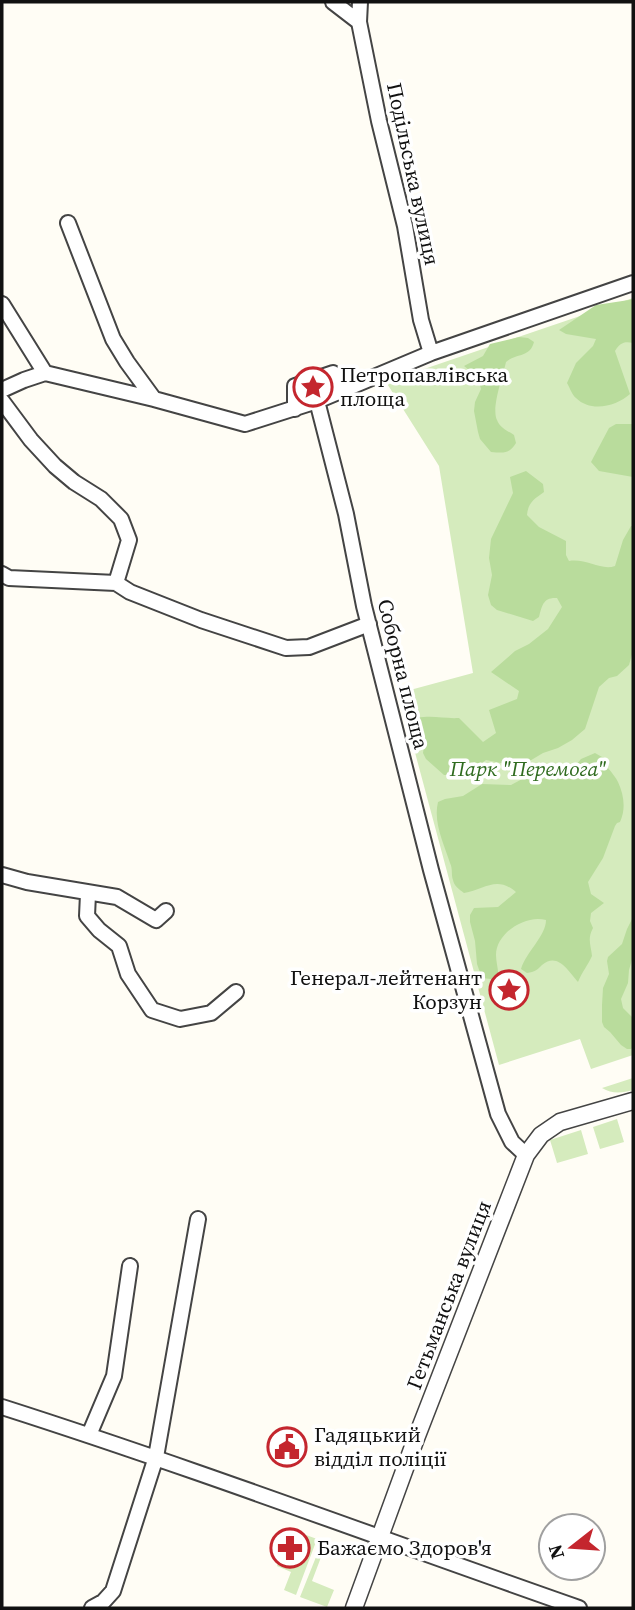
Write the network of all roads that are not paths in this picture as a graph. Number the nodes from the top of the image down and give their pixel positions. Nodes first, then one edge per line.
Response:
1 (333, 2) edge
2 (360, 2) edge
3 (359, 22) junction
4 (68, 223) dead end
5 (633, 283) edge
6 (2, 304) edge
7 (431, 354) junction
8 (45, 373) junction
9 (2, 390) edge
10 (339, 392) junction
11 (154, 399) junction
12 (2, 401) edge
13 (317, 401) junction
14 (295, 409) junction
15 (2, 574) edge
16 (116, 583) junction
17 (369, 624) junction
18 (2, 875) edge
19 (88, 894) junction
20 (166, 911) dead end
21 (236, 992) dead end
22 (633, 1101) edge
23 (526, 1155) junction
24 (198, 1219) dead end
25 (130, 1266) dead end
26 (2, 1407) edge
27 (89, 1435) junction
28 (156, 1457) junction
29 (379, 1538) junction
30 (92, 1608) edge
31 (354, 1608) edge
32 (579, 1608) edge

1 - 3 street
2 - 3 street, Подільська вулиця
3 - 7 street, Подільська вулиця
4 - 11 street
5 - 7 street
6 - 8 street
7 - 10 street
8 - 9 street
8 - 11 street
10 - 13 street
10 - 14 street
11 - 14 street
12 - 16 street
13 - 14 street
13 - 17 street, Соборна площа
15 - 16 street
16 - 17 street
17 - 23 street, Соборна площа
18 - 19 street
19 - 20 street
19 - 21 street
22 - 23 street
23 - 29 street, Гетьманська вулиця
24 - 28 street
25 - 27 street
26 - 27 street
27 - 28 street
28 - 29 street
28 - 30 street
29 - 31 street, Гетьманська вулиця
29 - 32 street

